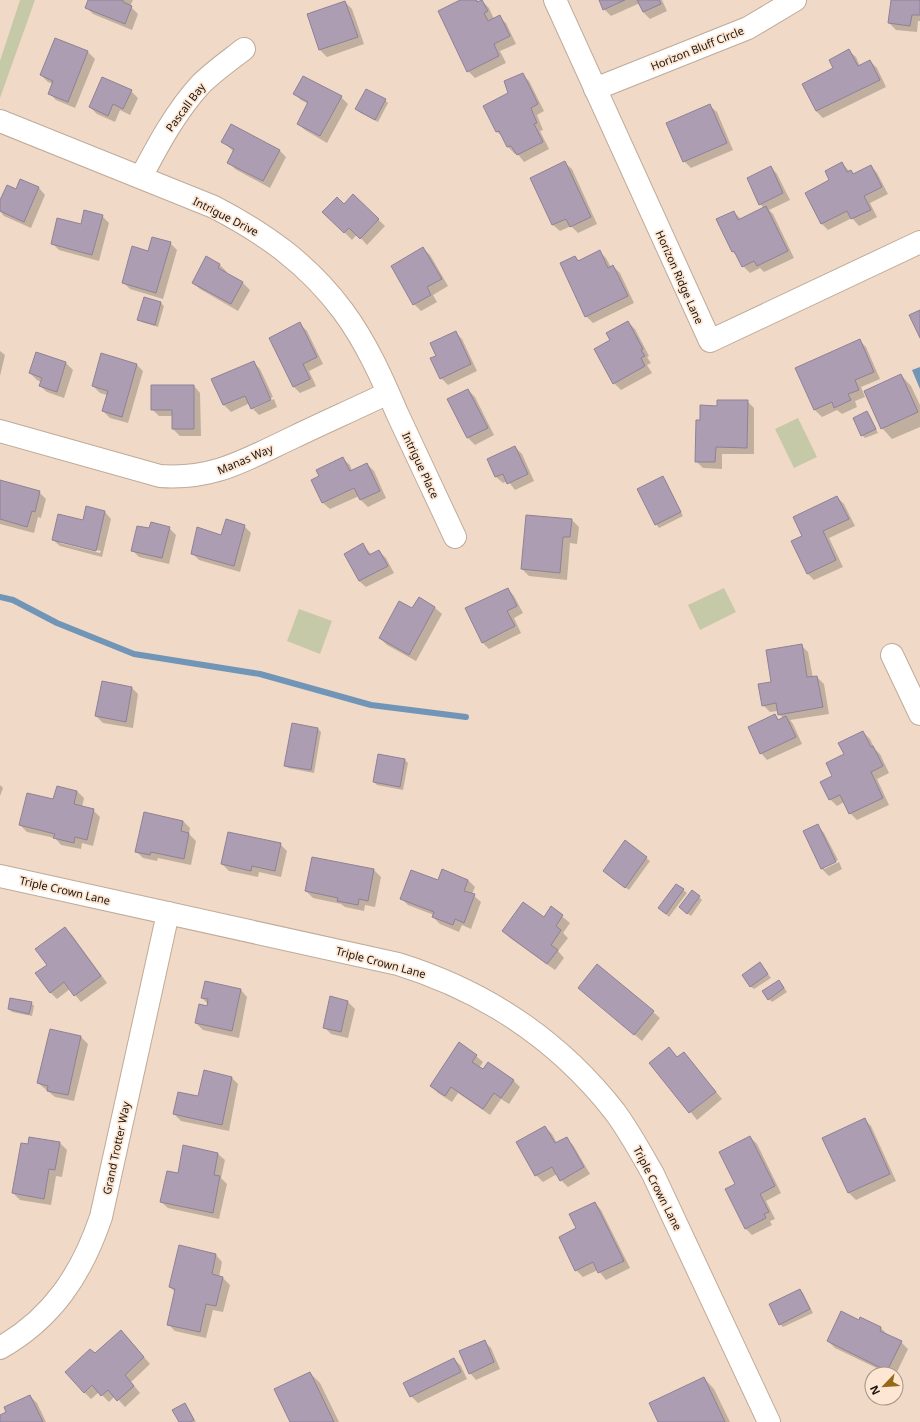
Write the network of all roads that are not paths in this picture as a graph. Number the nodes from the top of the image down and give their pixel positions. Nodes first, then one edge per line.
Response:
1 (555, 0) edge
2 (795, 0) edge
3 (244, 49) dead end
4 (595, 89) junction
5 (0, 121) edge
6 (141, 177) junction
7 (920, 242) edge
8 (388, 393) junction
9 (0, 431) edge
10 (455, 537) dead end
11 (892, 655) dead end
12 (920, 714) edge
13 (0, 876) edge
14 (168, 914) junction
15 (0, 1348) edge
16 (769, 1422) edge

1 - 4 street, Horizon Ridge Lane
2 - 4 street, Horizon Bluff Circle
3 - 6 street, Pascall Bay
4 - 7 street, Horizon Ridge Lane
5 - 6 street, Intrigue Drive
6 - 8 street, Intrigue Drive
8 - 9 street, Manas Way
8 - 10 street, Intrigue Place
11 - 12 street
13 - 14 street, Triple Crown Lane
14 - 15 street, Grand Trotter Way
14 - 16 street, Triple Crown Lane

